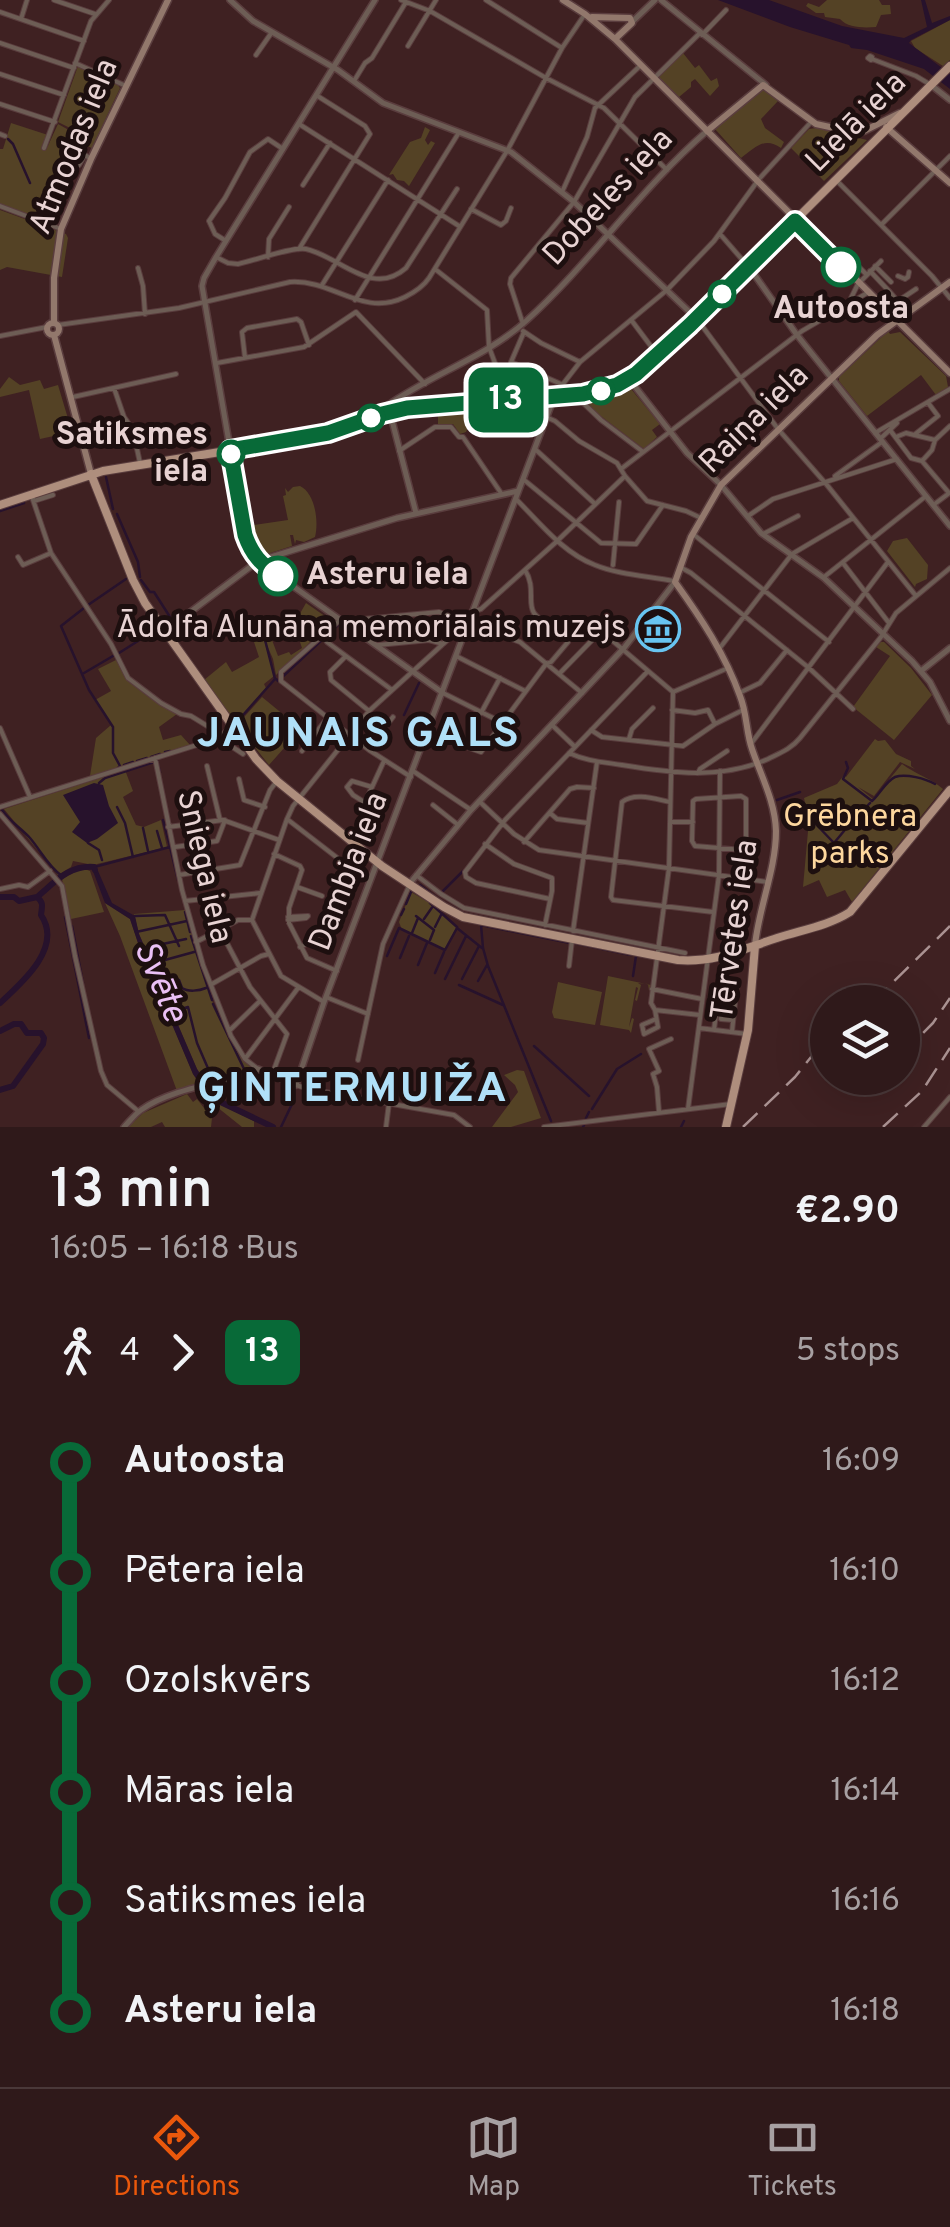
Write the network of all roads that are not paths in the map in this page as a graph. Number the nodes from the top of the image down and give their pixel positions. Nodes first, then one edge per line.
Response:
1 (28, 0) edge
2 (54, 0) edge
3 (109, 0) edge
4 (166, 0) edge
5 (230, 0) edge
6 (376, 0) edge
7 (436, 0) edge
8 (486, 0) edge
9 (563, 0) edge
10 (658, 0) edge
11 (403, 1) edge
12 (726, 10) dead end
13 (430, 11) junction
14 (0, 12) edge
15 (94, 14) junction
16 (586, 15) junction
17 (21, 18) junction
18 (630, 20) junction
19 (272, 32) junction
20 (701, 34) junction
21 (615, 39) junction
22 (84, 40) junction
23 (0, 43) edge
24 (408, 46) dead end
25 (562, 48) junction
26 (256, 55) dead end
27 (872, 59) dead end
28 (641, 65) junction
29 (74, 66) junction
30 (334, 67) junction
31 (948, 68) edge
32 (0, 74) edge
33 (544, 78) junction
34 (654, 78) junction
35 (354, 81) junction
36 (934, 81) junction
37 (766, 85) junction
38 (126, 86) junction
39 (64, 95) junction
40 (316, 95) junction
41 (950, 100) edge
42 (0, 104) edge
43 (598, 105) junction
44 (907, 109) junction
45 (812, 121) junction
46 (55, 122) junction
47 (620, 122) junction
48 (299, 124) junction
49 (888, 128) junction
50 (870, 129) junction
51 (459, 132) junction
52 (707, 132) junction
53 (330, 143) junction
54 (44, 148) dead end
55 (283, 149) junction
56 (507, 151) junction
57 (950, 156) edge
58 (92, 159) junction
59 (356, 160) junction
60 (74, 168) dead end
61 (667, 170) junction
62 (936, 170) junction
63 (388, 180) junction
64 (836, 180) junction
65 (757, 182) junction
66 (950, 183) edge
67 (303, 185) dead end
68 (457, 188) dead end
69 (562, 192) junction
70 (417, 200) junction
71 (574, 202) junction
72 (0, 206) edge
73 (290, 207) dead end
74 (512, 208) dead end
75 (471, 209) junction
76 (441, 214) junction
77 (795, 221) junction
78 (881, 225) junction
79 (460, 226) junction
80 (61, 230) junction
81 (608, 234) junction
82 (720, 234) junction
83 (226, 242) junction
84 (299, 248) junction
85 (268, 256) junction
86 (216, 257) junction
87 (881, 261) dead end
88 (335, 262) junction
89 (858, 266) dead end
90 (749, 267) junction
91 (138, 268) dead end
92 (434, 269) junction
93 (870, 271) junction
94 (909, 272) dead end
95 (898, 276) dead end
96 (368, 278) junction
97 (891, 282) dead end
98 (950, 282) edge
99 (858, 284) junction
100 (322, 286) junction
101 (916, 288) dead end
102 (942, 288) junction
103 (668, 290) junction
104 (889, 291) junction
105 (867, 293) junction
106 (950, 298) edge
107 (357, 301) junction
108 (876, 301) junction
109 (898, 301) junction
110 (848, 302) junction
111 (205, 303) junction
112 (356, 312) junction
113 (908, 312) junction
114 (146, 314) junction
115 (697, 319) junction
116 (895, 320) junction
117 (632, 321) junction
118 (53, 328) junction
119 (522, 328) junction
120 (797, 334) junction
121 (0, 336) edge
122 (309, 344) junction
123 (488, 346) junction
124 (658, 354) junction
125 (245, 358) junction
126 (580, 362) junction
127 (215, 364) junction
128 (950, 373) edge
129 (176, 374) dead end
130 (739, 378) junction
131 (628, 379) junction
132 (832, 379) junction
133 (119, 383) junction
134 (425, 384) junction
135 (561, 384) junction
136 (950, 390) edge
137 (555, 395) junction
138 (580, 396) junction
139 (70, 398) junction
140 (517, 399) junction
141 (928, 403) junction
142 (388, 412) junction
143 (546, 417) junction
144 (900, 420) junction
145 (950, 426) edge
146 (778, 429) junction
147 (890, 430) junction
148 (670, 432) junction
149 (914, 435) junction
150 (879, 438) junction
151 (895, 438) junction
152 (935, 440) junction
153 (534, 449) junction
154 (230, 450) junction
155 (399, 451) junction
156 (642, 451) junction
157 (897, 459) junction
158 (922, 461) junction
159 (140, 464) junction
160 (621, 469) junction
161 (91, 474) junction
162 (624, 476) junction
163 (523, 479) junction
164 (831, 479) junction
165 (824, 482) junction
166 (721, 485) junction
167 (518, 491) junction
168 (949, 492) edge
169 (500, 494) junction
170 (53, 495) dead end
171 (926, 496) junction
172 (32, 498) junction
173 (516, 499) junction
174 (619, 502) dead end
175 (936, 503) dead end
176 (595, 504) junction
177 (0, 505) edge
178 (663, 505) junction
179 (416, 514) junction
180 (748, 516) junction
181 (798, 516) dead end
182 (701, 518) junction
183 (854, 518) junction
184 (576, 521) junction
185 (950, 526) edge
186 (693, 534) junction
187 (763, 534) junction
188 (872, 540) junction
189 (557, 541) junction
190 (615, 544) junction
191 (51, 553) junction
192 (792, 554) junction
193 (18, 556) dead end
194 (258, 561) junction
195 (888, 562) junction
196 (842, 563) junction
197 (613, 565) dead end
198 (679, 567) junction
199 (525, 570) junction
200 (948, 570) edge
201 (824, 578) junction
202 (950, 578) edge
203 (675, 582) junction
204 (764, 590) junction
205 (866, 592) junction
206 (916, 596) junction
207 (854, 608) junction
208 (474, 611) junction
209 (744, 617) junction
210 (341, 620) junction
211 (889, 623) junction
212 (468, 625) junction
213 (164, 630) junction
214 (323, 635) junction
215 (882, 635) junction
216 (829, 642) junction
217 (442, 644) junction
218 (375, 645) junction
219 (624, 648) junction
220 (719, 648) junction
221 (950, 648) edge
222 (786, 650) junction
223 (346, 656) junction
224 (456, 656) junction
225 (548, 663) junction
226 (728, 668) junction
227 (809, 668) junction
228 (648, 671) junction
229 (921, 671) junction
230 (412, 672) junction
231 (560, 674) junction
232 (500, 678) junction
233 (392, 690) junction
234 (526, 691) junction
235 (739, 692) junction
236 (837, 692) junction
237 (443, 693) junction
238 (582, 693) junction
239 (673, 693) junction
240 (652, 708) dead end
241 (853, 709) dead end
242 (672, 710) junction
243 (745, 710) junction
244 (369, 711) junction
245 (481, 712) junction
246 (328, 717) junction
247 (393, 717) dead end
248 (950, 720) edge
249 (502, 723) junction
250 (714, 724) junction
251 (232, 725) junction
252 (552, 725) junction
253 (0, 728) edge
254 (591, 730) junction
255 (350, 735) junction
256 (220, 737) junction
257 (629, 739) junction
258 (455, 743) dead end
259 (670, 744) junction
260 (750, 745) junction
261 (574, 747) junction
262 (368, 749) junction
263 (302, 751) dead end
264 (728, 752) dead end
265 (242, 754) dead end
266 (569, 754) junction
267 (155, 758) junction
268 (384, 761) junction
269 (598, 762) junction
270 (758, 764) junction
271 (206, 766) dead end
272 (720, 771) junction
273 (670, 773) junction
274 (698, 773) junction
275 (412, 774) junction
276 (239, 780) dead end
277 (277, 782) junction
278 (372, 787) junction
279 (594, 788) junction
280 (950, 790) edge
281 (30, 798) junction
282 (720, 798) junction
283 (299, 800) junction
284 (194, 801) dead end
285 (479, 802) junction
286 (670, 802) junction
287 (433, 806) dead end
288 (265, 807) junction
289 (0, 810) edge
290 (470, 810) junction
291 (550, 812) junction
292 (287, 818) junction
293 (223, 820) junction
294 (198, 822) junction
295 (670, 822) junction
296 (693, 822) junction
297 (502, 823) junction
298 (590, 823) junction
299 (458, 825) junction
300 (168, 827) junction
301 (256, 830) junction
302 (279, 840) junction
303 (524, 842) junction
304 (485, 844) junction
305 (173, 848) junction
306 (719, 848) junction
307 (274, 854) junction
308 (584, 857) junction
309 (616, 860) junction
310 (378, 862) junction
311 (669, 868) junction
312 (53, 874) junction
313 (179, 874) junction
314 (416, 875) junction
315 (719, 875) junction
316 (767, 882) junction
317 (346, 883) dead end
318 (410, 884) junction
319 (297, 887) junction
320 (0, 889) edge
321 (261, 892) junction
322 (322, 896) dead end
323 (550, 898) junction
324 (185, 901) junction
325 (664, 906) junction
326 (714, 912) junction
327 (489, 919) junction
328 (252, 920) junction
329 (545, 925) junction
330 (220, 930) junction
331 (572, 935) junction
332 (317, 939) dead end
333 (196, 942) junction
334 (755, 946) junction
335 (300, 947) junction
336 (658, 952) junction
337 (686, 953) dead end
338 (269, 954) junction
339 (733, 954) junction
340 (707, 958) junction
341 (753, 965) junction
342 (569, 966) dead end
343 (240, 969) junction
344 (337, 970) junction
345 (211, 985) junction
346 (298, 988) junction
347 (652, 990) junction
348 (325, 999) junction
349 (702, 1000) junction
350 (260, 1002) junction
351 (717, 1006) dead end
352 (369, 1014) junction
353 (700, 1014) junction
354 (275, 1020) junction
355 (733, 1020) junction
356 (699, 1028) junction
357 (714, 1030) junction
358 (228, 1031) junction
359 (732, 1032) junction
360 (747, 1034) junction
361 (671, 1040) dead end
362 (245, 1059) junction
363 (358, 1060) dead end
364 (258, 1069) junction
365 (272, 1075) junction
366 (296, 1084) junction
367 (950, 1097) edge
368 (389, 1104) junction
369 (731, 1104) junction
370 (688, 1109) junction
371 (139, 1111) junction
372 (659, 1112) junction
373 (558, 1126) edge
374 (124, 1127) edge
375 (386, 1127) edge
376 (470, 1127) edge
377 (544, 1127) edge
378 (726, 1127) edge
379 (924, 1127) edge

1 - 17 street
2 - 15 street
3 - 15 street
4 - 38 main road, Atmodas iela
5 - 19 street
6 - 30 street
7 - 13 street
8 - 25 street
9 - 16 main road
10 - 18 street
10 - 20 street
11 - 13 street
11 - 35 street
12 - 20 street
13 - 24 street
13 - 33 street
14 - 17 street
15 - 22 street
16 - 18 main road
16 - 21 main road
16 - 25 street
17 - 22 street
18 - 21 main road
19 - 26 street
19 - 30 street
20 - 34 street
20 - 37 street
21 - 28 main road
22 - 29 street
23 - 29 street
25 - 33 street
27 - 36 street
28 - 34 main road
28 - 43 street
29 - 38 street
29 - 39 street
30 - 35 street
30 - 40 street
31 - 36 main road, Lielā iela
32 - 39 street
33 - 43 street
33 - 56 street
34 - 47 street
34 - 52 main road
35 - 51 street
36 - 41 street
36 - 44 main road, Lielā iela
37 - 45 main road
37 - 52 main road, Dobeles iela
38 - 58 main road, Atmodas iela
39 - 46 street
40 - 48 street
40 - 59 street
42 - 46 street
43 - 47 street
43 - 69 street
44 - 49 main road, Lielā iela
44 - 50 main road
45 - 50 main road
45 - 65 street
46 - 54 street
47 - 61 street
47 - 71 street
48 - 53 street
48 - 55 street
49 - 50 main road
49 - 62 main road
49 - 64 main road, Lielā iela
51 - 56 street
51 - 70 street
52 - 61 street, Dobeles iela
52 - 65 main road
53 - 59 street
53 - 67 street
55 - 83 street
55 - 83 street
56 - 69 street
56 - 75 street
57 - 62 street
58 - 60 street
58 - 80 main road, Atmodas iela
59 - 63 street
59 - 84 street
61 - 81 street, Dobeles iela
62 - 66 main road
62 - 78 street
63 - 70 street
63 - 88 street
64 - 77 main road, Lielā iela
64 - 78 street
65 - 77 main road
65 - 82 street
68 - 76 street
69 - 71 street
70 - 76 street
70 - 96 street
71 - 81 street
71 - 119 street
72 - 80 street
73 - 85 street
74 - 75 street
75 - 79 street
76 - 79 street
76 - 96 street
77 - 90 main road, Lielā iela
77 - 99 main road
78 - 102 street
79 - 92 street
80 - 118 main road, Atmodas iela
81 - 103 street
81 - 119 street, Dobeles iela
82 - 90 street
82 - 103 street
83 - 86 street
84 - 85 street
84 - 88 street
85 - 86 street
86 - 111 street
87 - 93 street
88 - 96 street
88 - 100 street
89 - 93 street
90 - 115 main road, Lielā iela
90 - 120 street
91 - 114 street
92 - 107 street
92 - 123 street
93 - 97 street
93 - 99 street
93 - 104 street
94 - 95 street
96 - 107 street
98 - 102 main road, Raiņa iela
99 - 105 main road
99 - 110 street
100 - 107 street
100 - 111 street
101 - 109 street
102 - 106 street
102 - 113 main road, Raiņa iela
103 - 115 street
103 - 117 street
104 - 108 street
104 - 109 street
105 - 108 main road
105 - 110 street
107 - 112 street
108 - 116 main road
109 - 113 street
110 - 120 street
111 - 114 street
111 - 127 street
112 - 122 street
112 - 134 street
113 - 116 main road, Raiņa iela
114 - 118 street
115 - 124 main road, Lielā iela
115 - 130 street
116 - 128 main road
116 - 132 main road, Raiņa iela
117 - 124 street
117 - 126 street
118 - 121 street
118 - 139 main road, Atmodas iela
119 - 123 street, Dobeles iela
119 - 126 street
119 - 135 street
120 - 130 street
120 - 132 street
122 - 125 street
122 - 125 street
123 - 134 street, Dobeles iela
123 - 140 street
124 - 131 main road, Lielā iela
125 - 127 street
126 - 135 street
127 - 154 street
129 - 133 street
130 - 146 street
130 - 148 street
131 - 138 main road, Lielā iela
131 - 148 street
132 - 146 main road, Raiņa iela
132 - 150 street
133 - 139 street
133 - 159 street
134 - 142 street, Dobeles iela
135 - 137 street
136 - 141 street
137 - 138 main road, Lielā iela
137 - 140 main road, Lielā iela
137 - 143 street, Dambja iela
138 - 156 street
139 - 161 main road, Atmodas iela
140 - 142 main road, Lielā iela
141 - 144 street
141 - 149 street
142 - 154 main road, Lielā iela
142 - 155 street
143 - 153 street, Dambja iela
143 - 160 street
144 - 147 street
144 - 150 street
145 - 152 street
146 - 165 street
146 - 166 main road, Raiņa iela
147 - 150 street
147 - 151 street
148 - 156 street
148 - 166 street
149 - 151 street
149 - 152 street
150 - 157 street
150 - 164 street
151 - 158 street
152 - 158 street
153 - 163 street, Dambja iela
153 - 176 street
154 - 159 main road, Lielā iela
154 - 194 street
155 - 169 street
155 - 179 street
156 - 160 street
157 - 164 street
157 - 171 street
158 - 168 street
159 - 161 main road, Lielā iela
160 - 162 street
161 - 172 main road, Lielā iela
161 - 213 main road, Atmodas iela
162 - 176 street
162 - 178 street
163 - 167 street, Dambja iela
163 - 184 street
164 - 165 street
165 - 180 street
165 - 183 street
166 - 180 street
166 - 182 main road, Raiņa iela
167 - 169 street
167 - 173 street, Dambja iela
168 - 175 street
169 - 179 street
170 - 172 street
171 - 185 street
171 - 188 street
172 - 177 main road, Lielā iela
172 - 191 street
173 - 189 street
173 - 208 street, Dambja iela
174 - 190 street
176 - 184 street
178 - 182 street
178 - 190 street
179 - 194 street
180 - 187 street
181 - 187 street
182 - 186 main road, Raiņa iela
183 - 188 street
183 - 192 street
184 - 189 street
184 - 190 street
186 - 198 main road, Raiņa iela
186 - 204 street
187 - 192 street
188 - 195 street
188 - 196 street
189 - 199 street
189 - 203 street
190 - 197 street
191 - 193 street
191 - 256 street
192 - 201 street
192 - 204 street
194 - 210 street
194 - 213 street
195 - 205 street
195 - 206 street
196 - 201 street
196 - 205 street
198 - 203 main road, Raiņa iela
198 - 209 street
199 - 208 street
199 - 225 street
200 - 202 street
200 - 206 street
201 - 207 street
203 - 219 street
203 - 220 main road, Tērvetes iela
204 - 209 street
204 - 216 street
205 - 207 street
205 - 211 street
206 - 211 street
207 - 215 street
207 - 216 street
208 - 212 street, Dambja iela
209 - 220 street
209 - 222 street
210 - 212 street
210 - 214 street
210 - 218 street
211 - 215 street
212 - 217 street
212 - 224 street, Dambja iela
212 - 225 street
213 - 251 main road, Atmodas iela
214 - 223 street
214 - 246 street
215 - 229 street
215 - 236 street
216 - 227 street
217 - 218 street
217 - 230 street
218 - 230 street
219 - 228 street
219 - 231 street
219 - 238 street
220 - 226 main road, Tērvetes iela
221 - 229 street
222 - 227 street
222 - 235 street
223 - 233 street
223 - 244 street
224 - 232 street
224 - 237 street, Dambja iela
225 - 231 street
225 - 234 street
226 - 235 main road, Tērvetes iela
226 - 239 street
227 - 236 street
227 - 260 street
228 - 239 street
228 - 254 street
229 - 248 street
230 - 233 street
230 - 237 street
231 - 238 street
232 - 234 street
232 - 245 street
233 - 244 street
234 - 249 street
235 - 243 main road, Tērvetes iela
236 - 241 street
236 - 270 street
237 - 245 street
237 - 275 street, Dambja iela
238 - 252 street
239 - 242 street
240 - 257 street
242 - 250 street
242 - 259 street
243 - 250 street
243 - 260 main road, Tērvetes iela
244 - 255 street
245 - 249 street
246 - 255 street
246 - 263 street
247 - 262 street
249 - 258 street
250 - 259 street
251 - 256 street
251 - 277 main road, Atmodas iela
252 - 261 street
252 - 285 street
253 - 281 street
254 - 257 street
254 - 261 street
255 - 262 street
255 - 283 street
256 - 265 street
256 - 267 street
257 - 259 street
259 - 273 street
260 - 270 main road, Tērvetes iela
261 - 266 street
262 - 268 street
264 - 274 street
266 - 269 street
266 - 297 street
267 - 281 street
267 - 300 street, Sniega iela
268 - 275 street
268 - 278 street
269 - 273 street
269 - 279 street
270 - 272 street
270 - 316 main road, Tērvetes iela
271 - 293 street
272 - 274 street
272 - 282 street
273 - 274 street
273 - 286 street
275 - 290 street
275 - 310 street, Dambja iela
276 - 288 street
277 - 283 main road, Atmodas iela
277 - 288 street
278 - 278 street
279 - 291 street
279 - 298 street
280 - 334 main road, Atmodas iela
281 - 289 street
282 - 296 street
282 - 306 street
282 - 306 street
283 - 292 street
283 - 310 main road, Atmodas iela
284 - 294 street
285 - 290 street
285 - 297 street
286 - 295 street
286 - 309 street
287 - 299 street
288 - 301 street
289 - 312 street
290 - 299 street
291 - 298 street
291 - 303 street
292 - 302 street
292 - 317 street
293 - 294 street
293 - 301 street
293 - 305 street
294 - 300 street
295 - 296 street
295 - 311 street
296 - 306 street
297 - 303 street
297 - 304 street
298 - 308 street
299 - 314 street
300 - 305 street, Sniega iela
301 - 302 street
301 - 313 street
302 - 307 street
303 - 308 street
304 - 323 street
304 - 323 street
305 - 313 street, Sniega iela
306 - 315 street
307 - 319 street
307 - 321 street
308 - 309 street
308 - 331 street
309 - 311 street
309 - 325 street
310 - 318 main road, Atmodas iela
310 - 344 street, Dambja iela
311 - 315 street
311 - 325 street
312 - 320 street
312 - 371 street
313 - 324 street, Sniega iela
314 - 318 street
314 - 327 street
315 - 316 street
315 - 326 street
316 - 334 main road, Tērvetes iela
318 - 327 main road, Atmodas iela
318 - 352 street
319 - 322 street
319 - 335 street
321 - 324 street
321 - 328 street
323 - 329 street
324 - 333 street, Sniega iela
325 - 326 street
325 - 336 street
326 - 340 street
327 - 329 street
327 - 331 main road, Atmodas iela
328 - 330 street
328 - 338 street
329 - 331 street
330 - 333 street
330 - 343 street
331 - 336 main road, Atmodas iela
331 - 342 street
332 - 335 street
333 - 345 street, Sniega iela
334 - 339 main road, Atmodas iela
334 - 341 main road, Tērvetes iela
335 - 344 street
336 - 337 street
336 - 340 main road, Atmodas iela
336 - 347 street
338 - 343 street, Sniega iela
338 - 346 street
339 - 340 main road, Atmodas iela
339 - 341 main road
340 - 349 street
341 - 360 main road, Tērvetes iela
343 - 345 street, Sniega iela
343 - 350 street
344 - 348 street, Dambja iela
345 - 358 street, Sniega iela
346 - 348 street
346 - 354 street
347 - 349 street
347 - 353 street
348 - 352 street
348 - 366 street, Dambja iela
349 - 353 street
350 - 354 street
350 - 358 street
351 - 357 street
352 - 363 street
353 - 356 street
354 - 362 street
354 - 365 street
355 - 355 street
355 - 359 street
356 - 357 street
356 - 370 street
357 - 359 street
358 - 362 street, Sniega iela
359 - 360 street
360 - 369 main road, Tērvetes iela
361 - 372 street
362 - 364 street, Sniega iela
364 - 365 street, Sniega iela
364 - 371 street
365 - 366 street, Sniega iela
366 - 368 street
367 - 379 street
368 - 375 street
368 - 376 street
369 - 370 street
369 - 378 main road, Tērvetes iela
370 - 372 street
371 - 374 street
372 - 373 street
373 - 377 street

